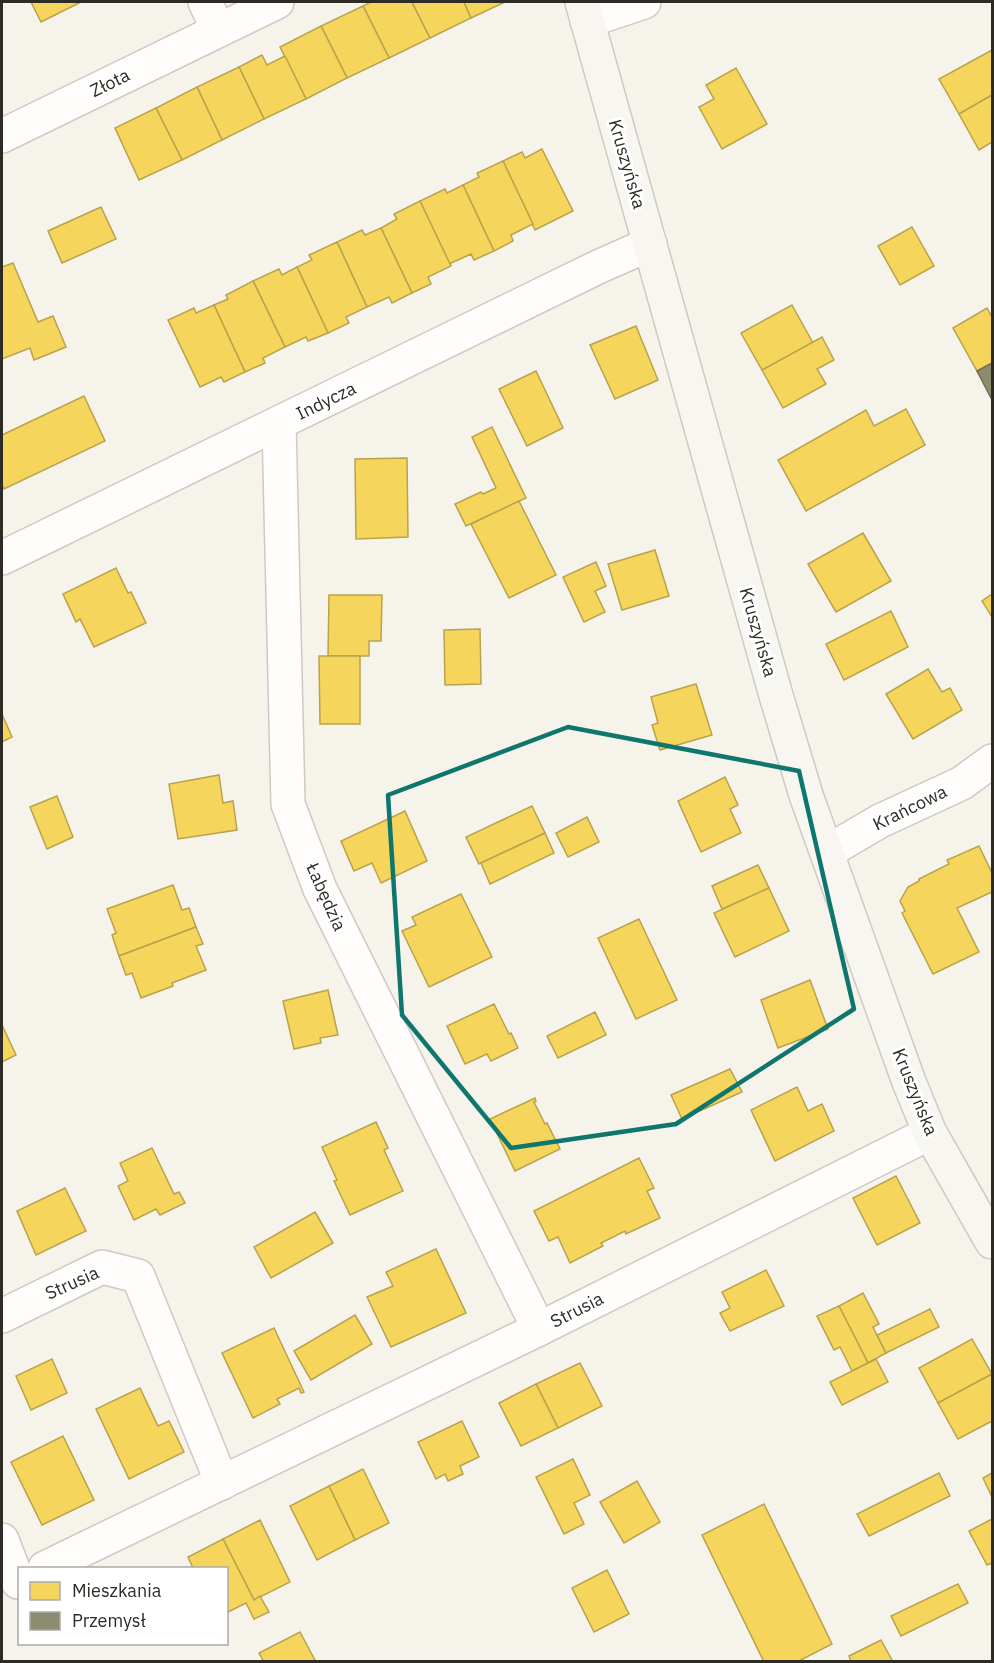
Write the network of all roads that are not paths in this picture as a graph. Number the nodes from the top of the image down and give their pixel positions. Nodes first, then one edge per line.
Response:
1 (277, 2) edge
2 (644, 2) edge
3 (584, 11) edge
4 (211, 15) edge
5 (2, 136) edge
6 (650, 244) junction
7 (279, 424) junction
8 (2, 558) edge
9 (993, 761) edge
10 (827, 852) junction
11 (930, 1133) junction
12 (993, 1242) edge
13 (2, 1316) edge
14 (539, 1329) junction
15 (222, 1483) junction
16 (2, 1540) edge
17 (48, 1567) edge
18 (18, 1574) edge

1 - 4 street, Złota
2 - 3 street
3 - 6 street, Kruszyńska
4 - 5 street, Złota
6 - 7 street, Indycza
6 - 10 street, Kruszyńska
7 - 8 street, Indycza
7 - 14 street, Łabędzia
9 - 10 street, Krańcowa
10 - 11 street, Kruszyńska
11 - 12 street, Kruszyńska
11 - 14 street, Strusia
13 - 15 street, Strusia
14 - 15 street, Strusia
15 - 17 street, Strusia
16 - 18 street, Strusia

